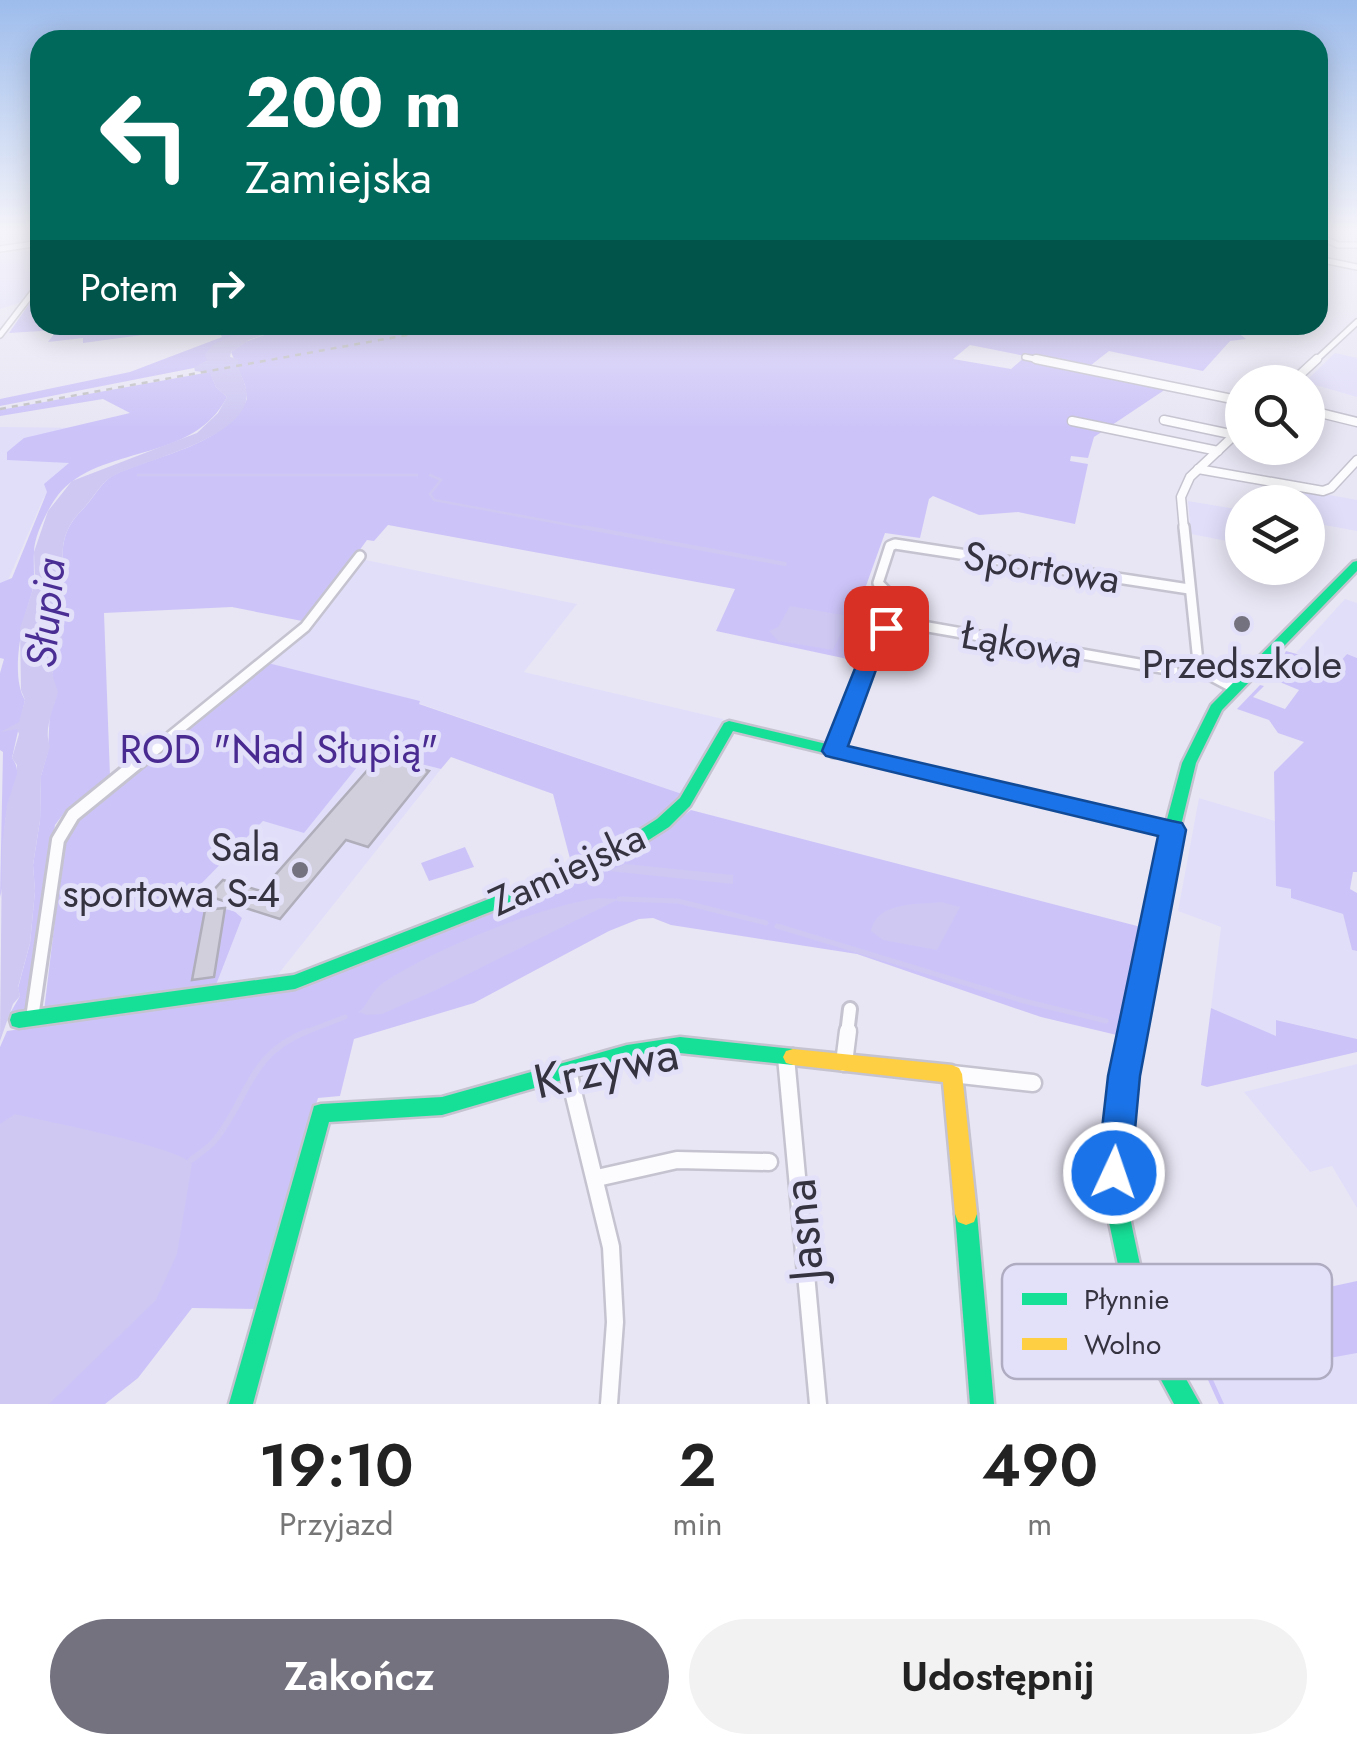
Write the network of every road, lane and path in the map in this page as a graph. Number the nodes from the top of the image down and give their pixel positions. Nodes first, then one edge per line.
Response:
1 (28, 298) edge
2 (1357, 322) edge
3 (1344, 334) junction
4 (0, 335) edge
5 (1357, 339) edge
6 (1025, 357) dead end
7 (1310, 365) edge
8 (1225, 398) edge
9 (1325, 414) edge
10 (1164, 420) dead end
11 (1072, 421) dead end
12 (1357, 422) edge
13 (1225, 430) edge
14 (1225, 445) edge
15 (1218, 451) junction
16 (1357, 460) edge
17 (1198, 469) junction
18 (360, 556) dead end
19 (1357, 564) edge
20 (1188, 590) junction
21 (911, 624) junction
22 (1173, 670) dead end
23 (1234, 688) junction
24 (834, 751) junction
25 (1172, 830) junction
26 (850, 1009) dead end
27 (25, 1019) joint
28 (786, 1057) junction
29 (844, 1063) junction
30 (568, 1071) junction
31 (952, 1074) junction
32 (1034, 1084) dead end
33 (770, 1162) dead end
34 (597, 1178) junction
35 (1127, 1264) edge
36 (1170, 1379) edge
37 (1172, 1384) junction
38 (240, 1404) edge
39 (609, 1404) edge
40 (818, 1404) edge
41 (982, 1404) edge
42 (1175, 1404) edge
43 (1188, 1404) edge

1 - 4 street
2 - 3 street
3 - 5 street
3 - 7 street
6 - 8 street
9 - 12 street
10 - 13 street
11 - 15 street
14 - 15 street
15 - 17 street
16 - 17 street
17 - 20 street
18 - 27 street
19 - 23 street
20 - 21 street, Sportowa
20 - 23 street
21 - 22 street, Łąkowa
21 - 24 street, Łąkowa
23 - 25 street
24 - 25 street, Zamiejska
24 - 27 street, Zamiejska
25 - 35 street
26 - 29 street
28 - 29 street, Krzywa
28 - 30 street, Krzywa
28 - 40 street, Jasna
29 - 31 street, Krzywa
30 - 34 street
30 - 38 street, Krzywa
31 - 32 street, Krzywa
31 - 41 street
33 - 34 street, Jasna
34 - 39 street
36 - 37 street
37 - 42 street
37 - 43 street

